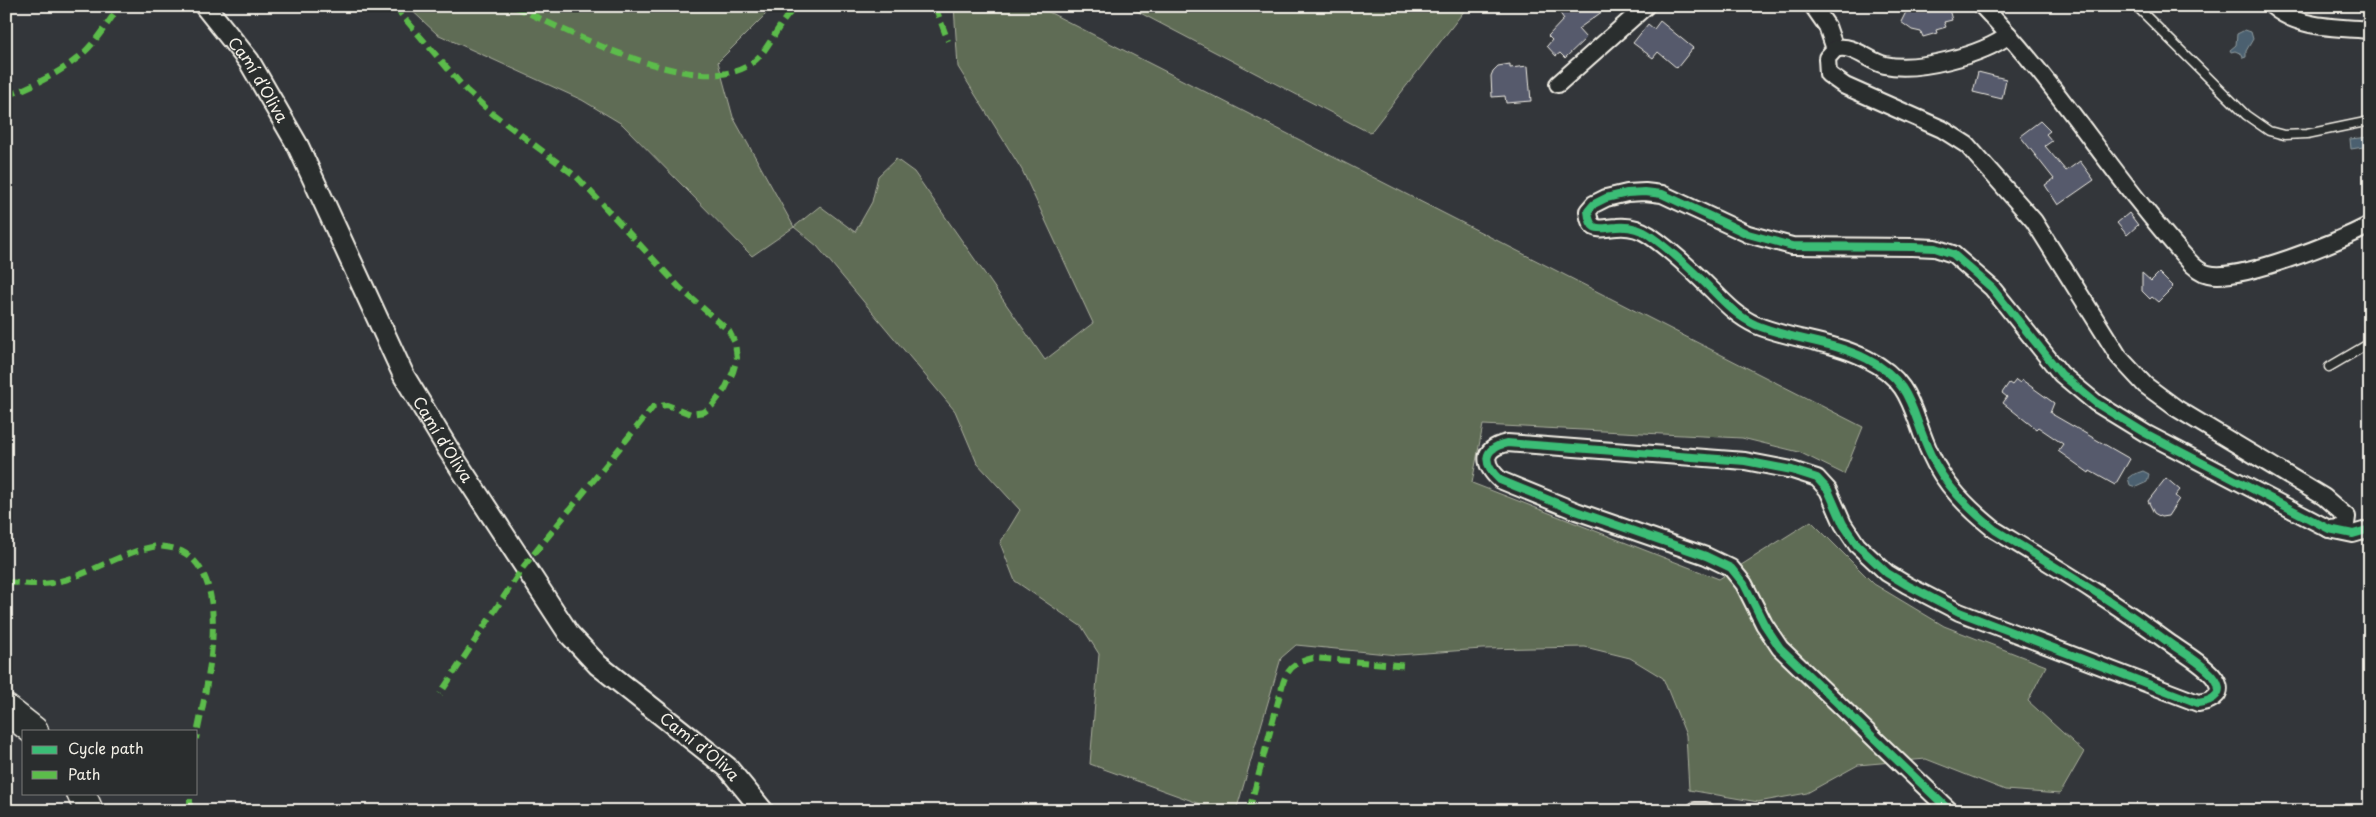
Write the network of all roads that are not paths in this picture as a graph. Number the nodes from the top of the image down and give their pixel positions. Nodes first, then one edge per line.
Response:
1 (205, 6) edge
2 (1646, 6) edge
3 (1813, 6) edge
4 (1982, 6) edge
5 (2136, 6) edge
6 (2272, 6) edge
7 (2370, 30) edge
8 (2009, 36) junction
9 (1836, 50) junction
10 (1558, 84) dead end
11 (2370, 121) edge
12 (2370, 225) edge
13 (2370, 343) edge
14 (2329, 367) dead end
15 (2329, 528) junction
16 (2370, 529) edge
17 (6, 709) edge
18 (33, 730) edge
19 (81, 794) edge
20 (88, 811) edge
21 (763, 811) edge
22 (1695, 811) edge
23 (1706, 811) edge
24 (1950, 811) edge

1 - 21 street, Camí d’Oliva
2 - 10 street
3 - 9 street
4 - 8 street
5 - 11 lane
6 - 7 street
8 - 9 street
8 - 12 street
9 - 15 street
13 - 14 lane
15 - 16 street
15 - 24 street
17 - 18 highway
19 - 20 highway
22 - 23 street

